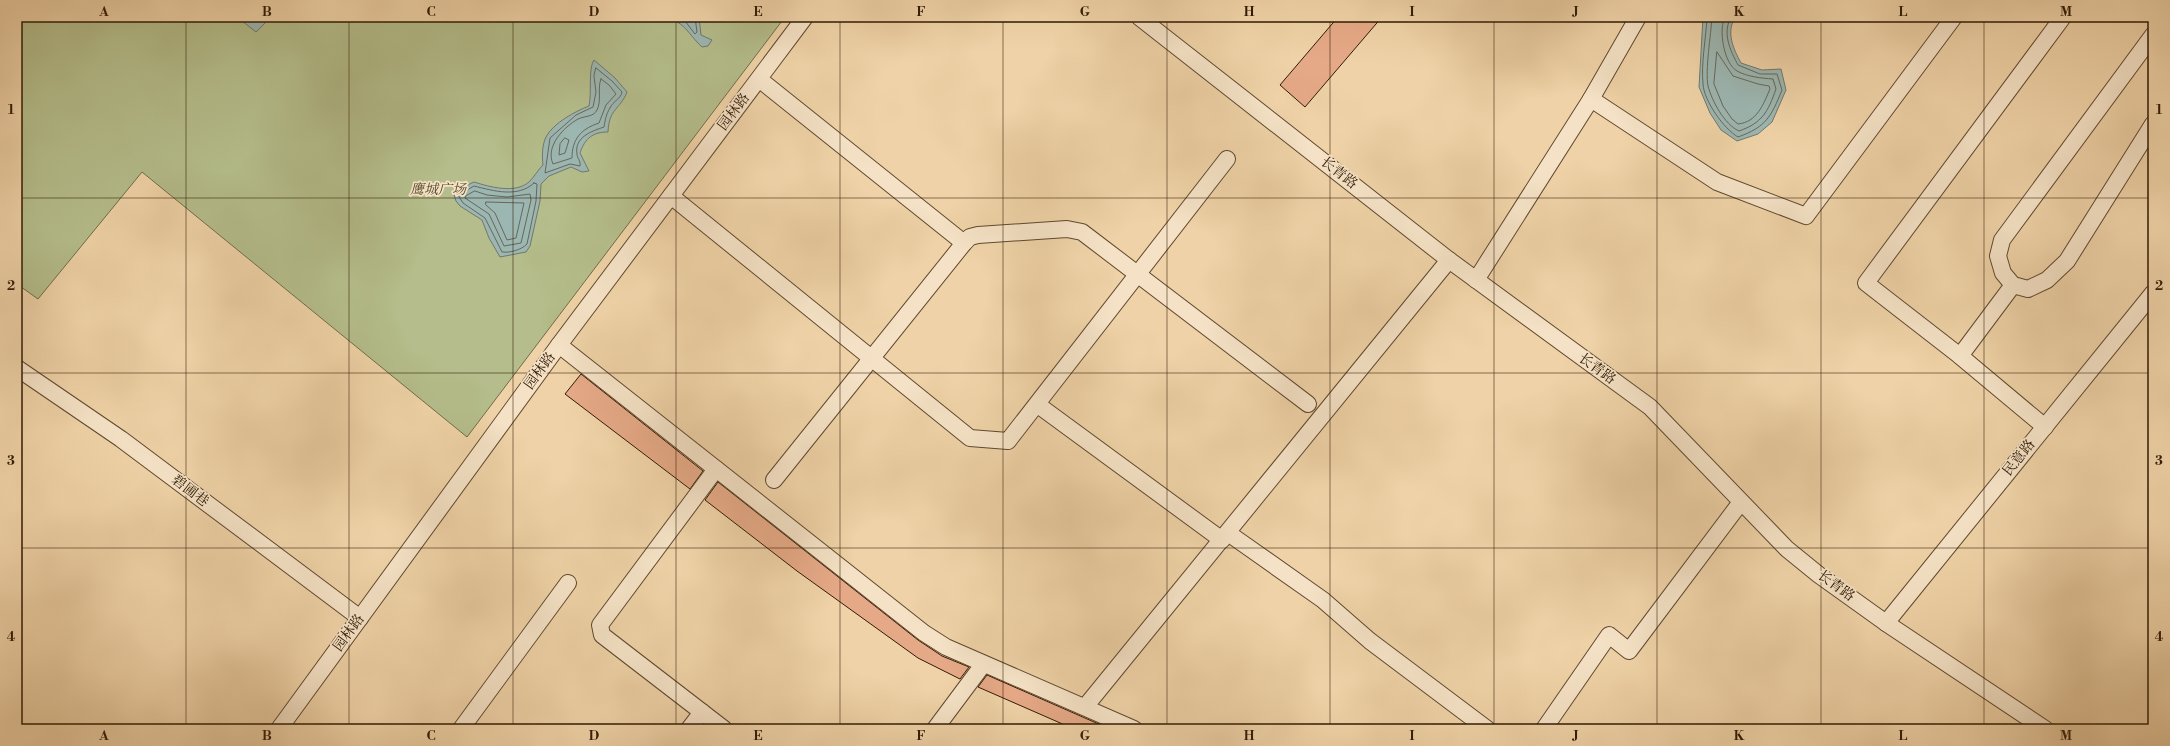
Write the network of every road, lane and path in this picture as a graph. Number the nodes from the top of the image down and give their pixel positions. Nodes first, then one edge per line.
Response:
1 (805, 17) edge
2 (1139, 17) edge
3 (1638, 17) edge
4 (1954, 17) edge
5 (2063, 17) edge
6 (2153, 35) edge
7 (760, 79) junction
8 (1591, 99) junction
9 (2153, 124) edge
10 (1227, 159) dead end
11 (671, 196) junction
12 (964, 243) junction
13 (1449, 260) junction
14 (1138, 275) junction
15 (1476, 280) junction
16 (2013, 285) junction
17 (2153, 293) edge
18 (559, 345) junction
19 (1960, 356) junction
20 (872, 357) junction
21 (17, 368) edge
22 (1308, 404) dead end
23 (1038, 405) junction
24 (2045, 427) junction
25 (716, 470) junction
26 (774, 480) dead end
27 (1741, 502) junction
28 (1225, 536) junction
29 (568, 583) dead end
30 (360, 618) junction
31 (1886, 623) junction
32 (982, 666) dead end
33 (1085, 707) junction
34 (702, 712) junction
35 (279, 729) edge
36 (461, 729) edge
37 (689, 729) edge
38 (724, 729) edge
39 (935, 729) edge
40 (1134, 729) edge
41 (1487, 729) edge
42 (1544, 729) edge
43 (2045, 729) edge

1 - 7 street, 园林路
2 - 13 street, 长青路
3 - 8 street
4 - 8 street
5 - 19 street
6 - 16 street
7 - 11 street, 园林路
7 - 12 street
8 - 15 street
9 - 16 street
10 - 14 street
11 - 18 street, 园林路
11 - 20 street
12 - 14 street
12 - 20 street
13 - 15 street, 长青路
13 - 28 street
14 - 22 street
14 - 23 street
15 - 27 street, 长青路
16 - 19 street
17 - 24 street, 民意路
18 - 25 street
18 - 30 street, 园林路
19 - 24 street
20 - 23 street
20 - 26 street
21 - 30 street, 碧圃巷
23 - 28 street
24 - 31 street, 民意路
25 - 33 street
25 - 34 street
27 - 31 street, 长青路
27 - 42 street
28 - 33 street
28 - 41 street
29 - 36 street
30 - 35 street, 园林路
31 - 43 street, 长青路
32 - 39 street
33 - 40 street
34 - 37 street
34 - 38 street

